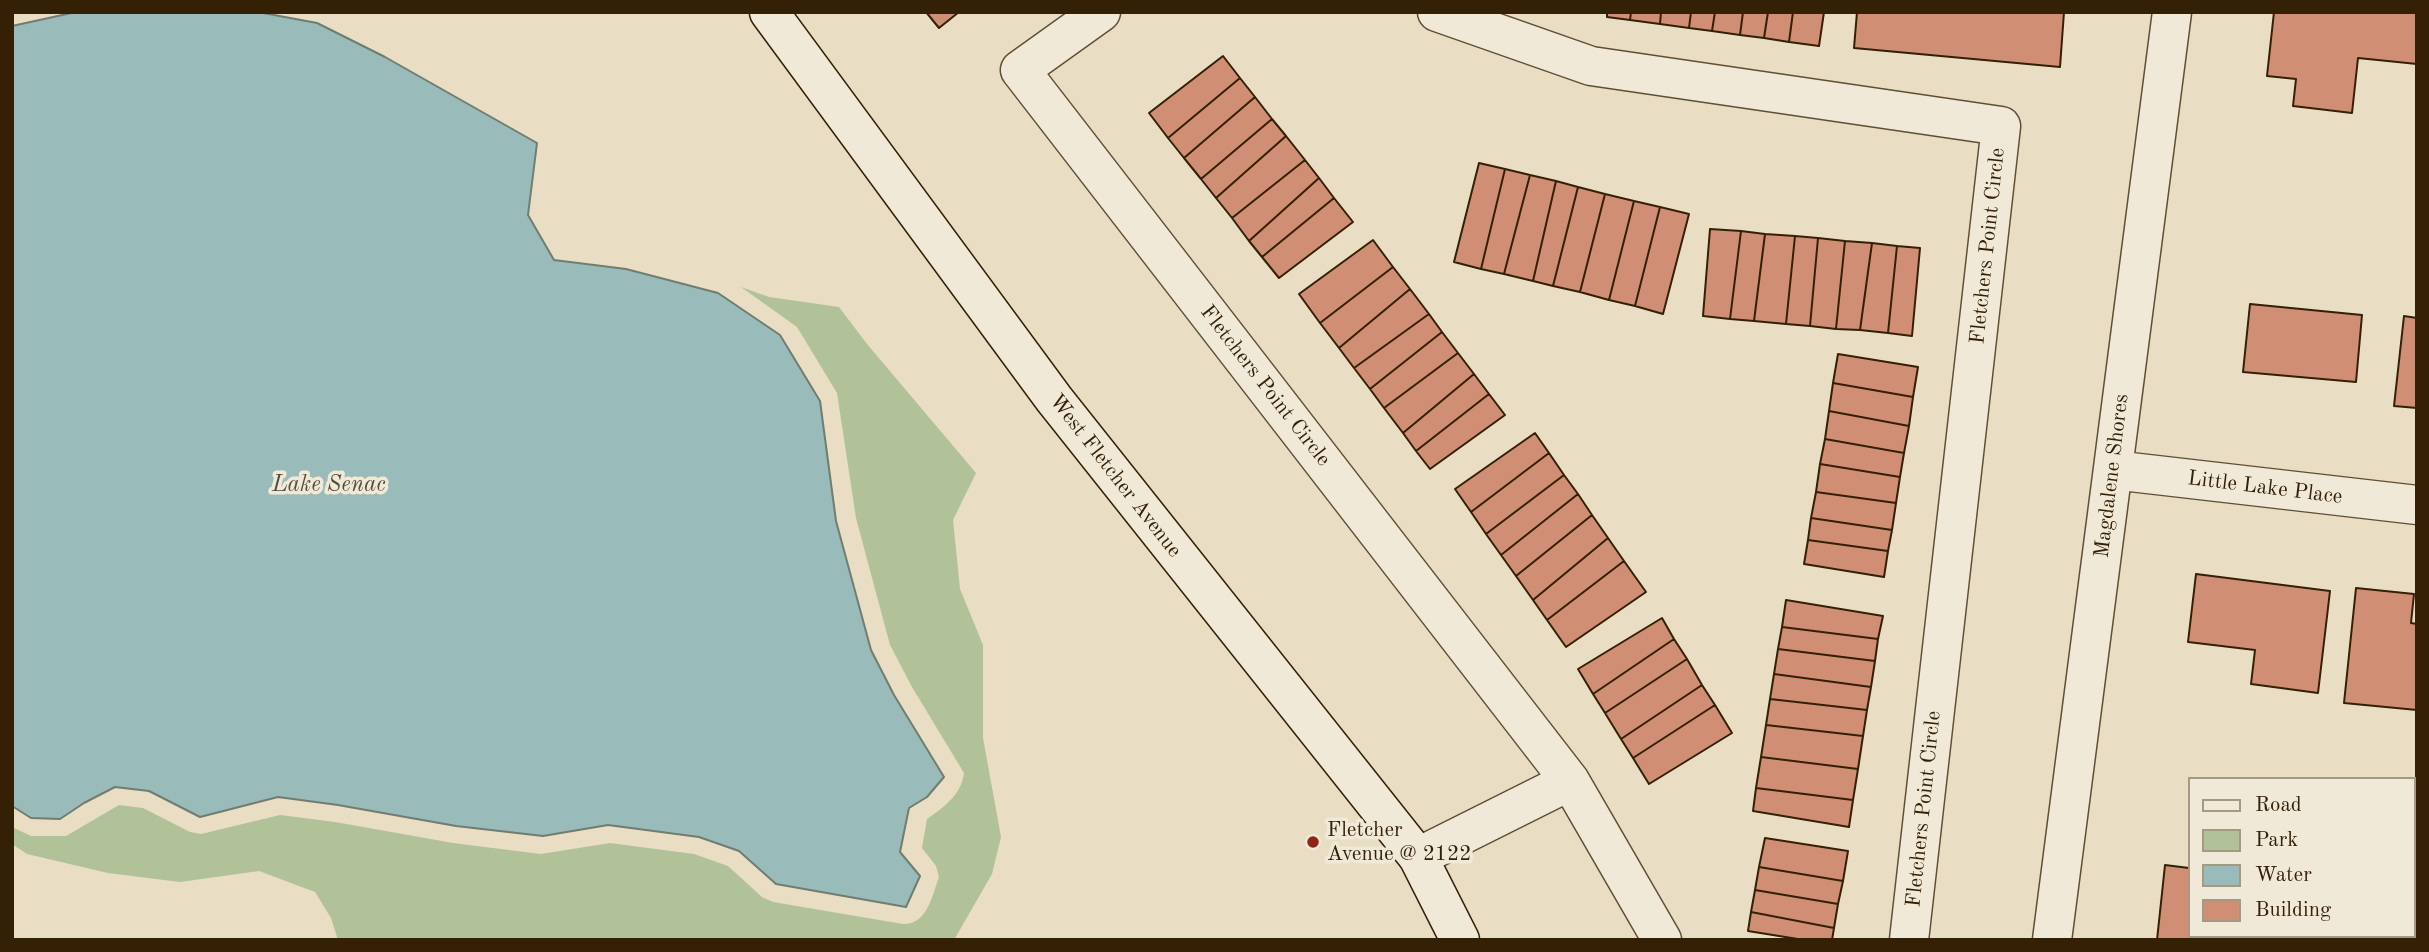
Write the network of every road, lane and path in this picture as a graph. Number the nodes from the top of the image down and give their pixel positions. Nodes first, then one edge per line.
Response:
1 (769, 12) edge
2 (1101, 12) edge
3 (1437, 12) edge
4 (2172, 12) edge
5 (2113, 470) junction
6 (2417, 505) edge
7 (1570, 781) junction
8 (1418, 857) junction
9 (1460, 940) edge
10 (1662, 940) edge
11 (1909, 940) edge
12 (2052, 940) edge

1 - 8 street, West Fletcher Avenue
2 - 7 street, Fletchers Point Circle
3 - 11 street, Fletchers Point Circle
4 - 5 street, Magdalene Shores
5 - 6 street, Little Lake Place
5 - 12 street, Magdalene Shores
7 - 8 street
7 - 10 street, Fletchers Point Circle
8 - 9 street, West Fletcher Avenue

